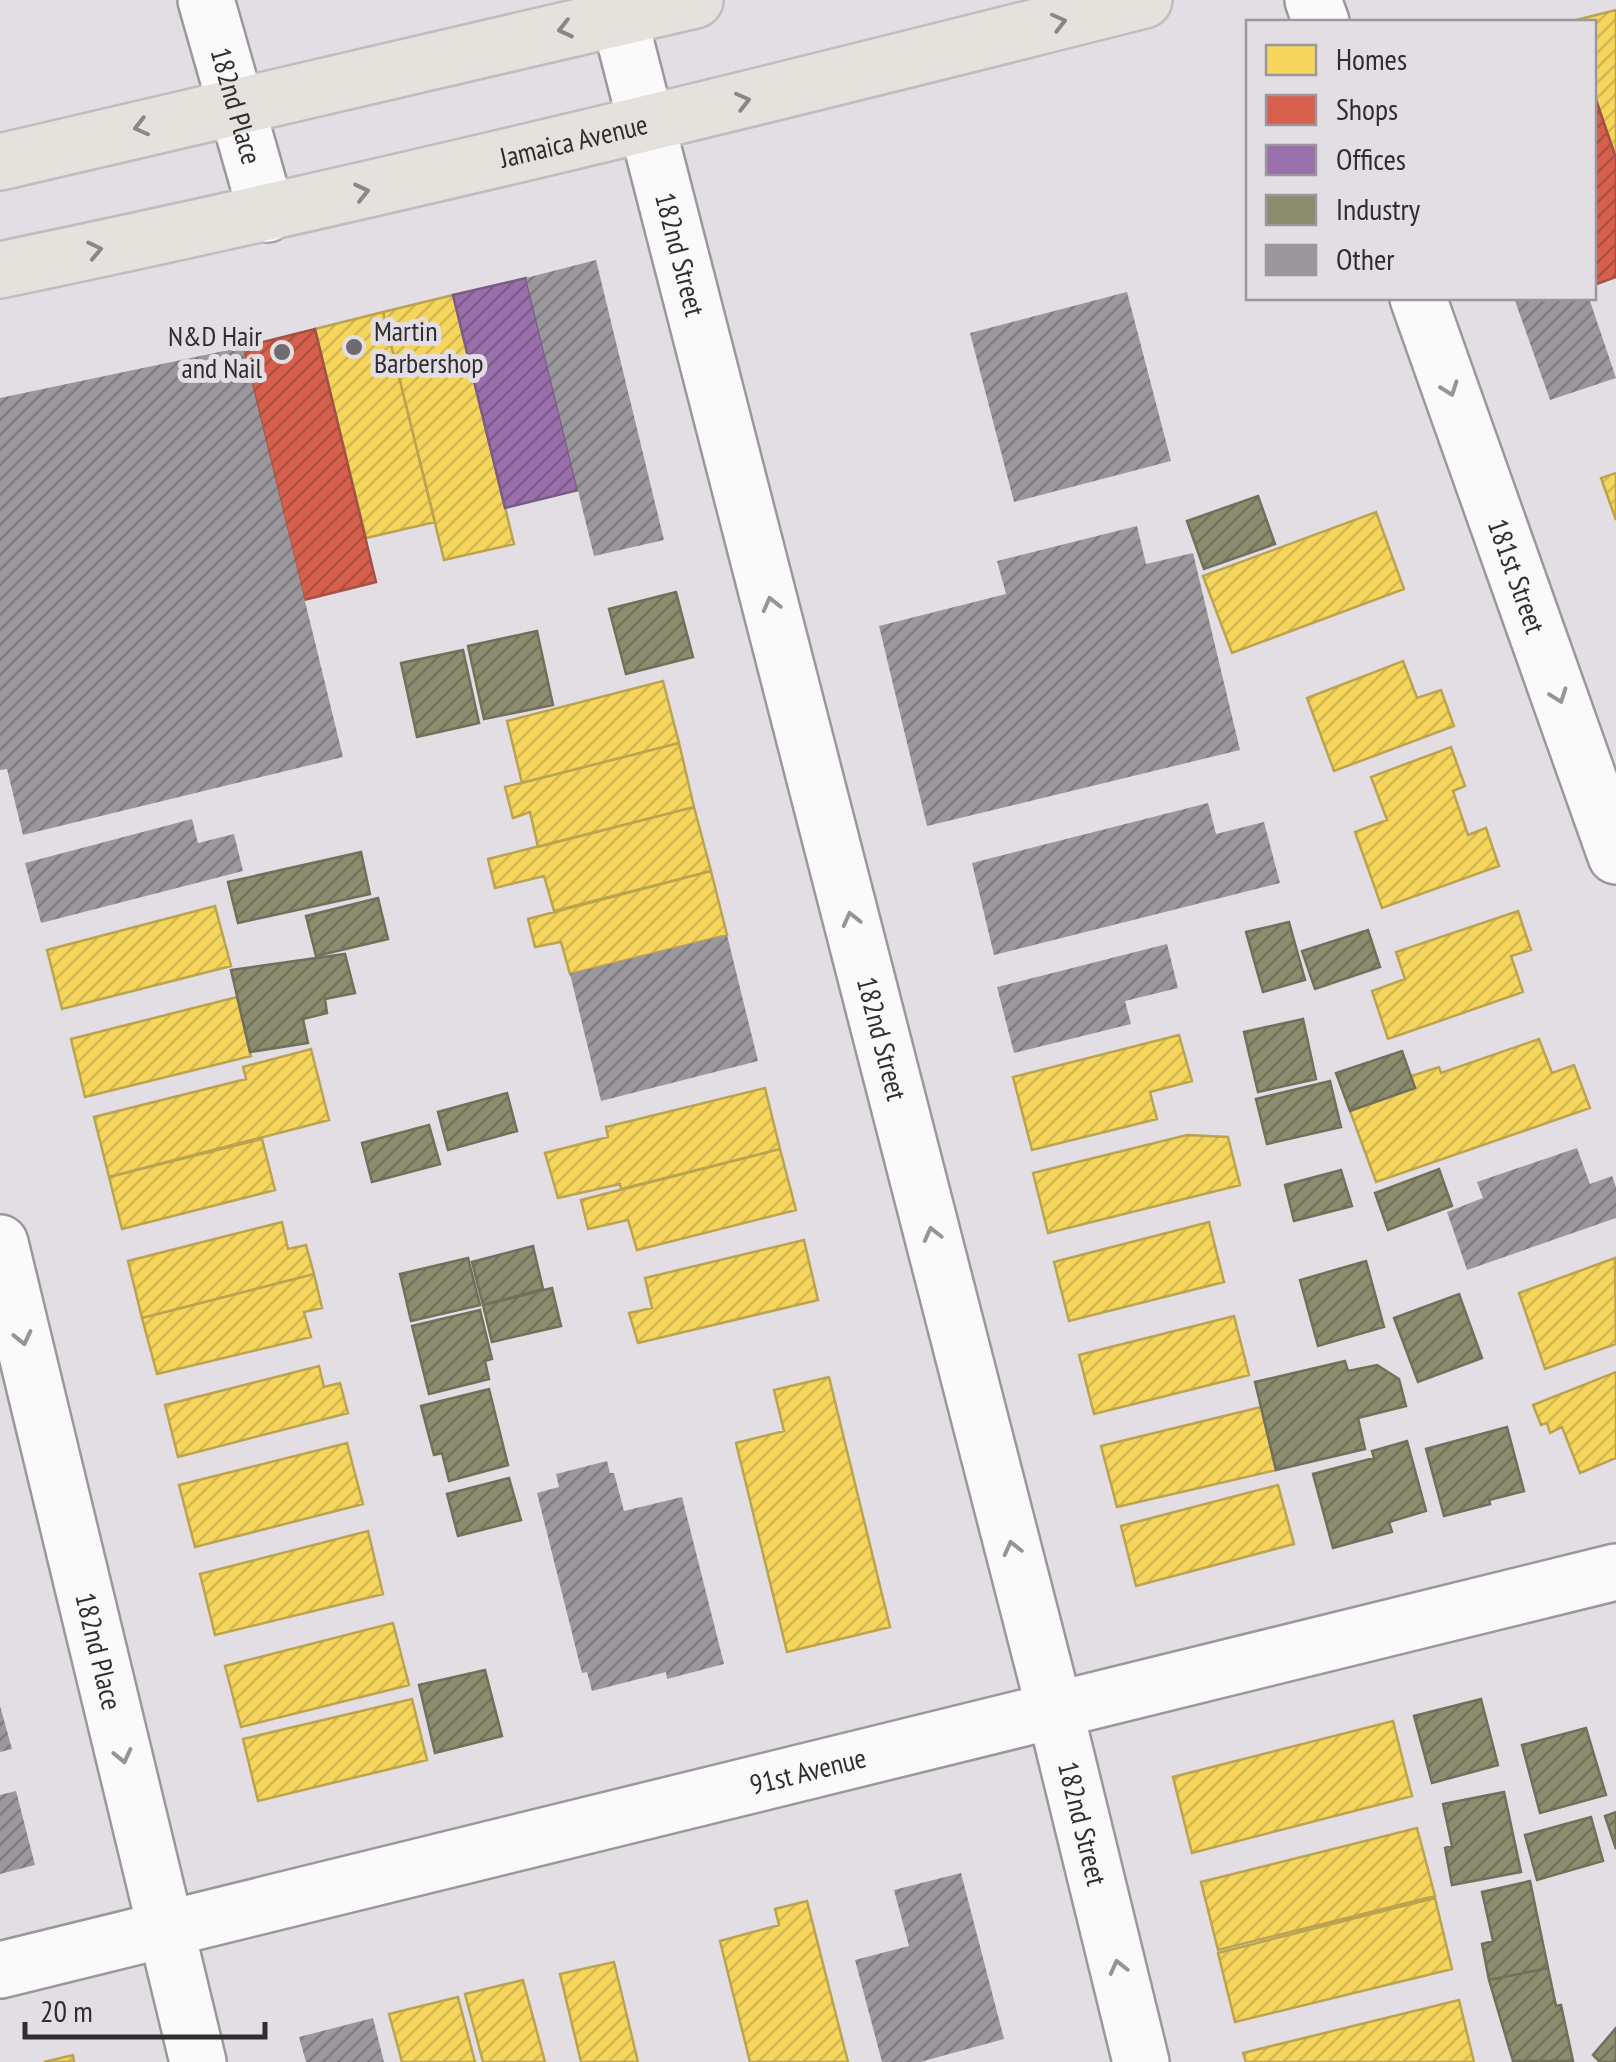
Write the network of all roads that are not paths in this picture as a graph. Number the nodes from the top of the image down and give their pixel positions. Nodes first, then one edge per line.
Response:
1 (206, 0) edge
2 (694, 0) edge
3 (1144, 0) edge
4 (619, 17) junction
5 (236, 104) junction
6 (649, 124) junction
7 (0, 162) edge
8 (267, 214) junction
9 (0, 270) edge
10 (1419, 300) edge
11 (1616, 856) edge
12 (0, 1243) edge
13 (1616, 1572) edge
14 (1055, 1711) junction
15 (165, 1929) junction
16 (0, 1970) edge
17 (198, 2062) edge
18 (1142, 2062) edge

1 - 5 street, 182nd Place
2 - 4 main road
6 -> 3 main road, Jamaica Avenue
4 -> 5 main road
4 - 6 street, 182nd Street
5 -> 7 main road
5 - 8 street, 182nd Place
8 -> 6 main road, Jamaica Avenue
14 -> 6 street, 182nd Street
9 -> 8 main road, Jamaica Avenue
10 -> 11 street, 181st Street
12 -> 15 street, 182nd Place
13 - 14 street, 91st Avenue
14 - 15 street, 91st Avenue
18 -> 14 street, 182nd Street
15 - 16 street, 91st Avenue
15 - 17 street, 182nd Place

